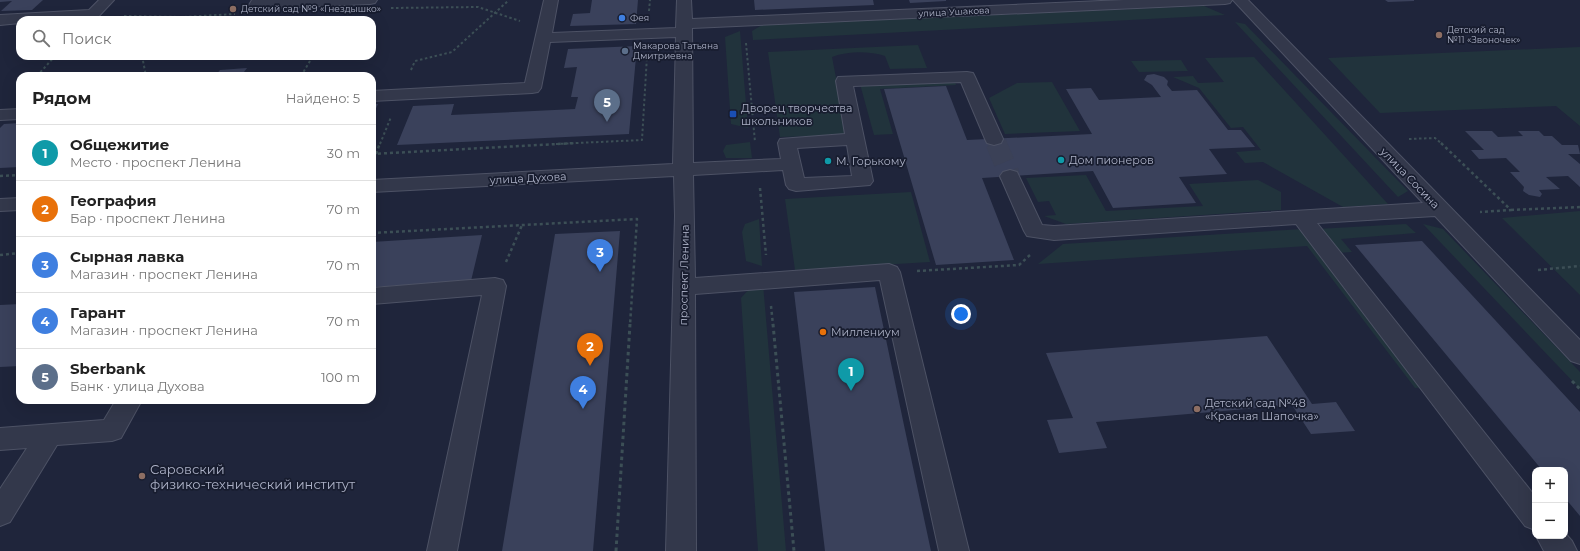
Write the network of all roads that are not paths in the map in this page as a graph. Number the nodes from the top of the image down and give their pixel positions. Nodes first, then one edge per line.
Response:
1 (107, 0) edge
2 (260, 0) edge
3 (370, 0) edge
4 (551, 0) edge
5 (684, 0) edge
6 (1225, 0) edge
7 (1240, 0) edge
8 (1061, 4) edge
9 (62, 16) edge
10 (16, 19) edge
11 (0, 20) edge
12 (684, 28) junction
13 (543, 38) junction
14 (376, 96) edge
15 (16, 114) edge
16 (0, 115) edge
17 (855, 139) junction
18 (994, 139) tunnel mouth
19 (791, 164) junction
20 (683, 170) junction
21 (1010, 176) tunnel mouth
22 (376, 186) edge
23 (16, 204) edge
24 (0, 205) edge
25 (1440, 209) junction
26 (1301, 217) junction
27 (684, 287) junction
28 (376, 296) edge
29 (1580, 355) edge
30 (127, 404) edge
31 (49, 435) junction
32 (0, 439) edge
33 (0, 513) edge
34 (1532, 513) edge
35 (1552, 539) edge
36 (442, 551) edge
37 (681, 551) edge
38 (954, 551) edge
39 (1562, 551) edge

1 - 9 street
2 - 3 street
4 - 13 street
5 - 12 street, проспект Ленина
6 - 8 street, улица Ушакова
7 - 25 street, улица Сосина
8 - 12 street, улица Ушакова
10 - 11 street
12 - 13 street, улица Ушакова
12 - 20 street, проспект Ленина
13 - 14 street
15 - 16 street
17 - 18 street
17 - 19 street
17 - 19 street
19 - 20 street, улица Духова
20 - 22 street, улица Духова
20 - 27 street, проспект Ленина
21 - 26 street
23 - 24 street
25 - 26 street
25 - 29 street, улица Сосина
26 - 34 street
27 - 37 street, проспект Ленина
27 - 38 street
28 - 36 street
30 - 31 street
31 - 32 street
31 - 33 street
35 - 39 street

